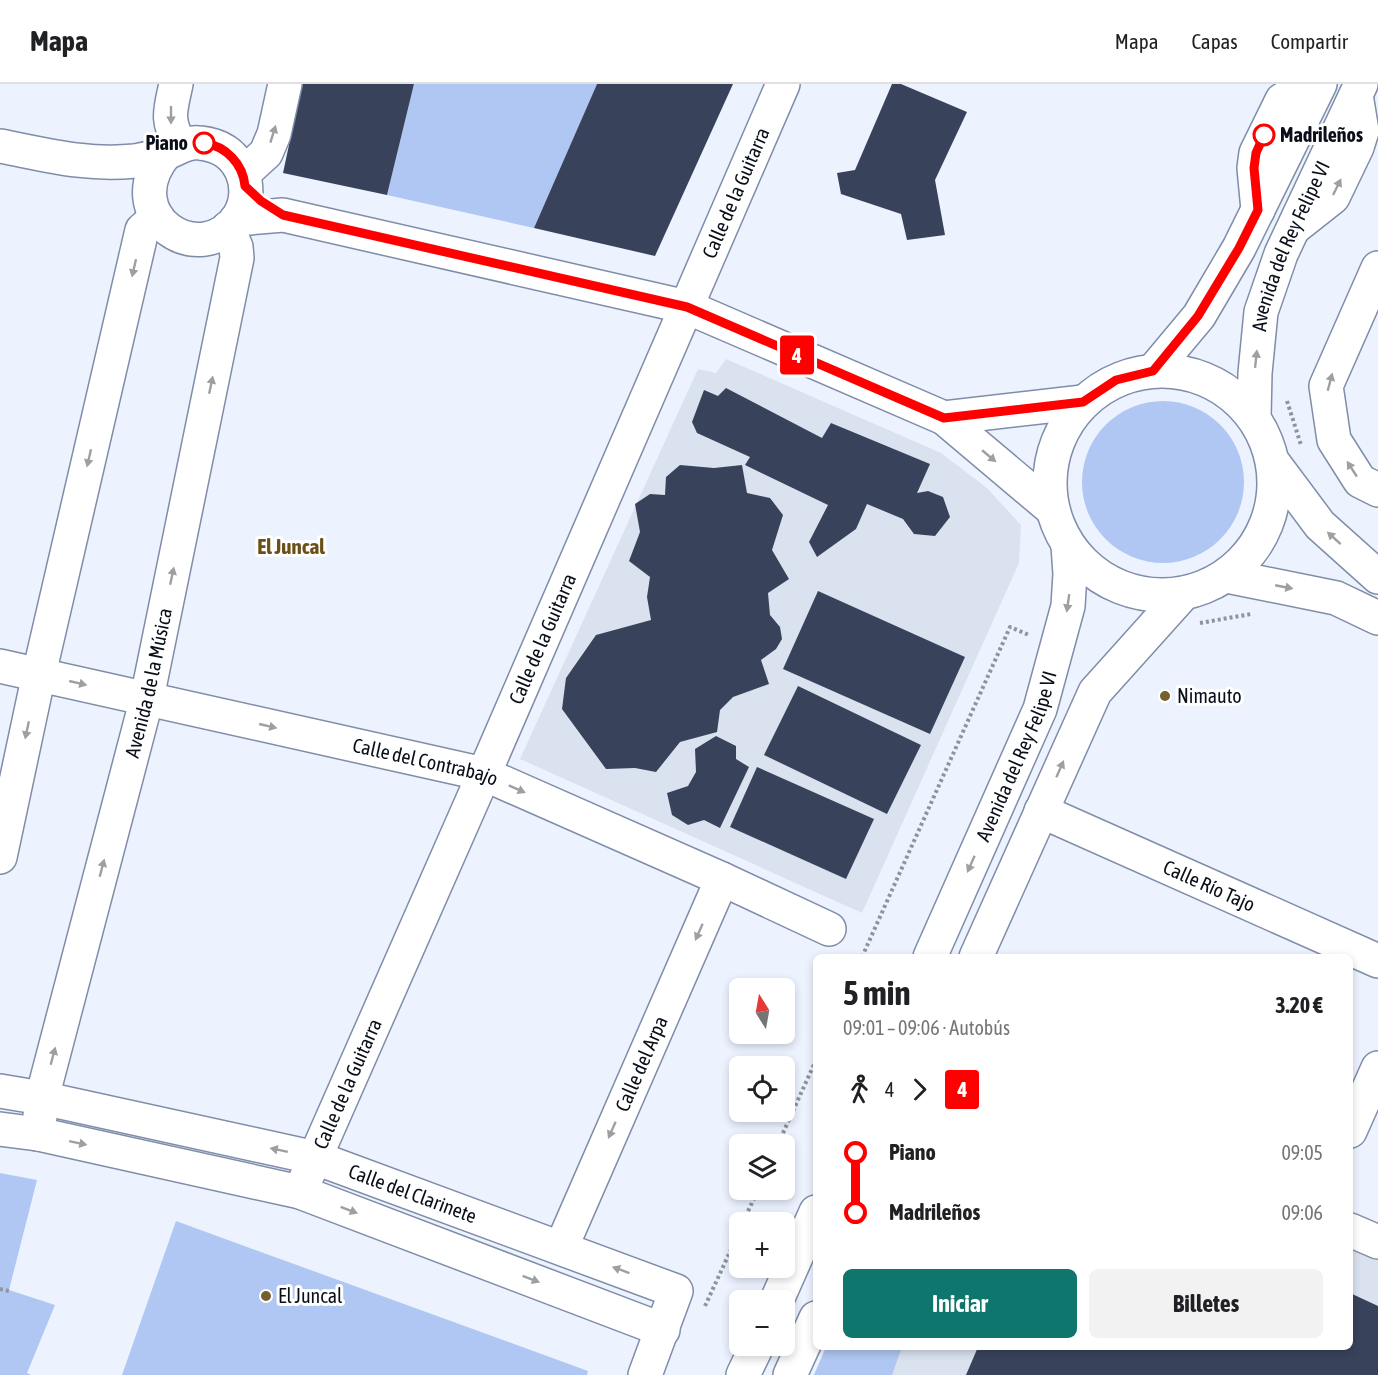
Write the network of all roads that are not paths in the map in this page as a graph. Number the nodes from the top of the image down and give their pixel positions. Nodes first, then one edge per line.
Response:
1 (176, 84) edge
2 (285, 84) edge
3 (783, 84) edge
4 (1308, 84) edge
5 (1320, 84) edge
6 (1358, 90) edge
7 (0, 146) edge
8 (173, 149) junction
9 (81, 162) junction
10 (244, 180) junction
11 (153, 207) junction
12 (1258, 210) junction
13 (283, 215) junction
14 (232, 223) junction
15 (1378, 268) edge
16 (687, 307) junction
17 (1153, 371) junction
18 (1083, 402) junction
19 (1254, 417) junction
20 (944, 418) junction
21 (1288, 457) junction
22 (1378, 490) edge
23 (1052, 509) junction
24 (1068, 545) junction
25 (1227, 576) junction
26 (1378, 577) edge
27 (1183, 594) junction
28 (1378, 618) edge
29 (0, 666) edge
30 (39, 674) junction
31 (147, 698) junction
32 (484, 774) junction
33 (1041, 811) junction
34 (0, 857) edge
35 (723, 879) junction
36 (829, 929) dead end
37 (931, 954) edge
38 (977, 954) edge
39 (1378, 961) edge
40 (1378, 1068) edge
41 (0, 1091) edge
42 (42, 1098) junction
43 (1371, 1103) edge
44 (1353, 1127) edge
45 (0, 1129) edge
46 (38, 1134) junction
47 (316, 1158) junction
48 (300, 1191) junction
49 (813, 1219) edge
50 (1353, 1231) edge
51 (1378, 1242) edge
52 (561, 1248) junction
53 (781, 1290) edge
54 (813, 1325) edge
55 (663, 1330) junction
56 (753, 1356) edge
57 (645, 1375) edge
58 (744, 1375) edge
59 (790, 1375) edge

1 -> 8 street
10 -> 2 street
3 - 16 street, Calle de la Guitarra
4 - 12 street
5 - 12 street, Avenida del Rey Felipe VI
19 -> 6 street, Avenida del Rey Felipe VI
7 - 9 street
8 - 9 street
8 - 10 street
8 - 11 street
9 - 11 street
10 - 13 street
10 - 14 street
11 - 14 street
11 -> 30 street
12 - 17 street, Avenida del Rey Felipe VI
13 - 14 street
13 - 16 street
31 -> 14 street, Avenida de la Música
22 -> 15 street
16 - 20 street
16 - 32 street, Calle de la Guitarra
17 - 18 street
17 - 19 street
18 - 20 street
18 - 23 street
19 - 21 street
20 -> 23 street
21 - 25 street
26 -> 21 street
23 - 24 street
24 - 27 street
24 -> 37 street, Avenida del Rey Felipe VI
25 - 27 street
25 -> 28 street
33 -> 27 street
29 - 30 street, Calle del Contrabajo
30 -> 31 street, Calle del Contrabajo
30 -> 34 street
31 -> 32 street, Calle del Contrabajo
42 -> 31 street, Avenida de la Música
32 -> 35 street, Calle del Contrabajo
32 - 47 street, Calle de la Guitarra
33 - 38 street
33 - 39 street, Calle Río Tajo
35 - 36 street, Calle del Contrabajo
35 -> 52 street, Calle del Arpa
40 - 43 street
41 - 42 street, Calle del Clarinete
42 - 46 street, Avenida de la Música
47 -> 42 street, Calle del Clarinete
43 - 44 street
45 - 46 street, Calle del Clarinete
46 -> 48 street, Calle del Clarinete
47 - 48 street, Calle de la Guitarra
47 - 52 street, Calle del Clarinete
48 -> 55 street, Calle del Clarinete
49 - 53 street
50 - 51 street
55 -> 52 street, Calle del Clarinete
54 - 59 street
55 - 57 street
56 - 58 street

